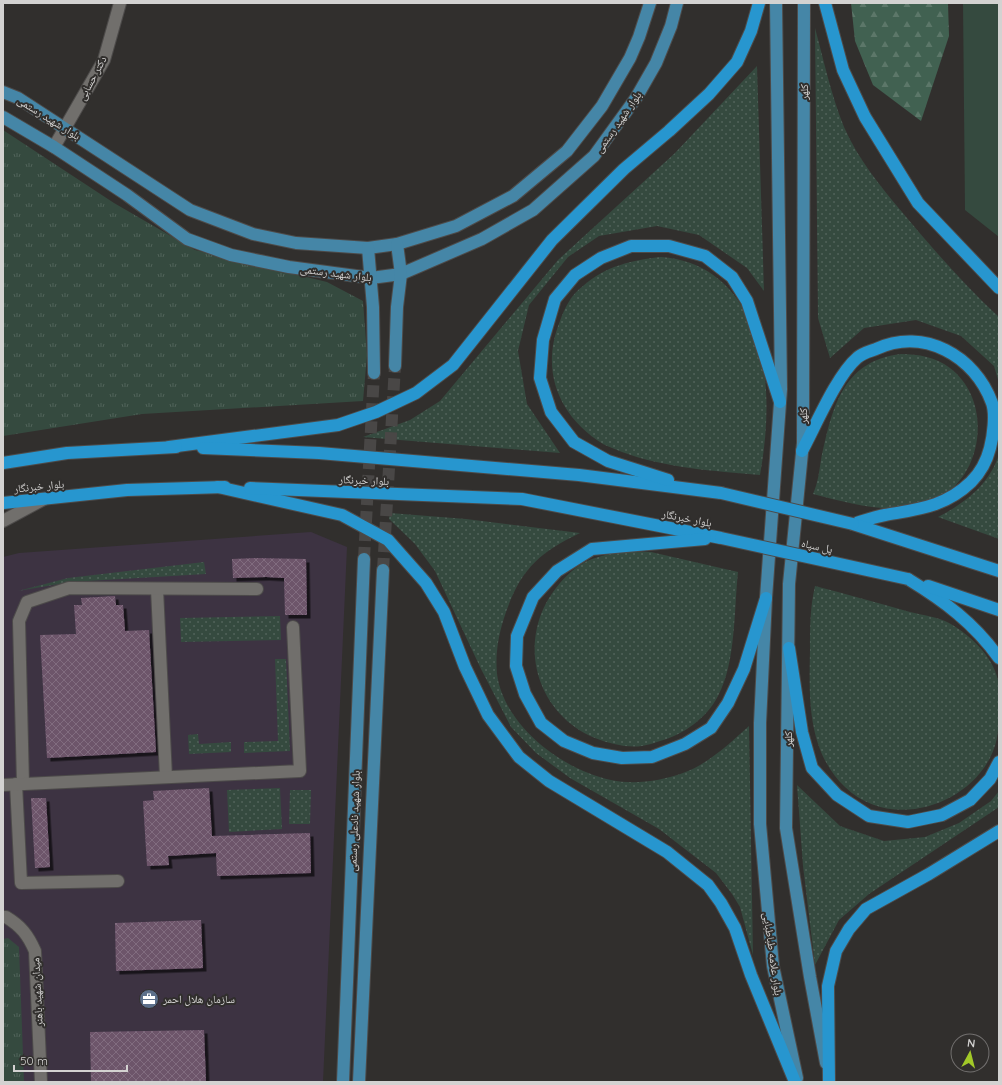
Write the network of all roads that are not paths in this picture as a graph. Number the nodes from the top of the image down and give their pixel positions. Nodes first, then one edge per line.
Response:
1 (120, 3) edge
2 (650, 3) edge
3 (677, 3) edge
4 (758, 3) edge
5 (776, 3) edge
6 (804, 3) edge
7 (825, 3) edge
8 (3, 92) edge
9 (3, 117) edge
10 (65, 128) junction
11 (54, 147) junction
12 (397, 244) junction
13 (368, 248) junction
14 (401, 274) junction
15 (370, 278) junction
16 (999, 288) edge
17 (395, 366) tunnel mouth
18 (374, 373) tunnel mouth
19 (780, 402) junction
20 (169, 447) junction
21 (802, 451) junction
22 (3, 463) edge
23 (218, 487) junction
24 (721, 493) junction
25 (46, 498) junction
26 (3, 503) edge
27 (3, 521) edge
28 (853, 524) junction
29 (721, 538) junction
30 (364, 559) tunnel mouth
31 (384, 570) tunnel mouth
32 (999, 571) edge
33 (908, 579) junction
34 (157, 588) junction
35 (257, 589) dead end
36 (766, 598) junction
37 (999, 610) edge
38 (293, 627) dead end
39 (789, 648) junction
40 (999, 658) edge
41 (999, 762) edge
42 (166, 777) junction
43 (19, 784) junction
44 (3, 785) edge
45 (999, 831) edge
46 (118, 881) dead end
47 (3, 917) edge
48 (41, 1082) edge
49 (343, 1082) edge
50 (359, 1082) edge
51 (796, 1082) edge
52 (829, 1082) edge

1 - 10 street, دکتر حسابی
2 - 12 main road, بلوار شهید رستمی
3 - 14 main road, بلوار شهید رستمی
4 - 20 highway
5 - 19 main road
6 - 21 main road, کلهر
7 - 16 highway
8 - 10 main road, بلوار شهید رستمی
9 - 11 main road, بلوار شهید رستمی
10 - 11 street, دکتر حسابی
10 - 13 main road, بلوار شهید رستمی
11 - 15 main road, بلوار شهید رستمی
12 - 13 main road, بلوار شهید رستمی
12 - 14 main road
13 - 15 main road
14 - 15 main road, بلوار شهید رستمی
14 - 17 main road
15 - 18 main road
19 - 24 highway
19 - 36 main road
20 - 22 highway, بلوار خبرنگار
20 - 24 highway, بلوار خبرنگار
21 - 28 highway
21 - 39 main road, کلهر
23 - 25 highway, بلوار خبرنگار
23 - 29 highway, بلوار خبرنگار
23 - 51 highway
24 - 28 highway, bridge
25 - 26 highway, بلوار خبرنگار
25 - 27 street
28 - 32 highway
29 - 33 highway, پل سپاه, bridge
29 - 36 highway
30 - 49 main road, بلوار شهید نادعلی رستمی
31 - 50 main road, بلوار شهید نادعلی رستمی
33 - 37 highway
33 - 40 highway
34 - 35 street
34 - 42 street
34 - 43 street
36 - 51 main road, بلوار علامه طباطبایی
38 - 42 street
39 - 41 highway
39 - 52 main road, کلهر
42 - 43 street
43 - 44 street
43 - 46 street
45 - 52 highway
47 - 48 street, میدان شهید باهنر

